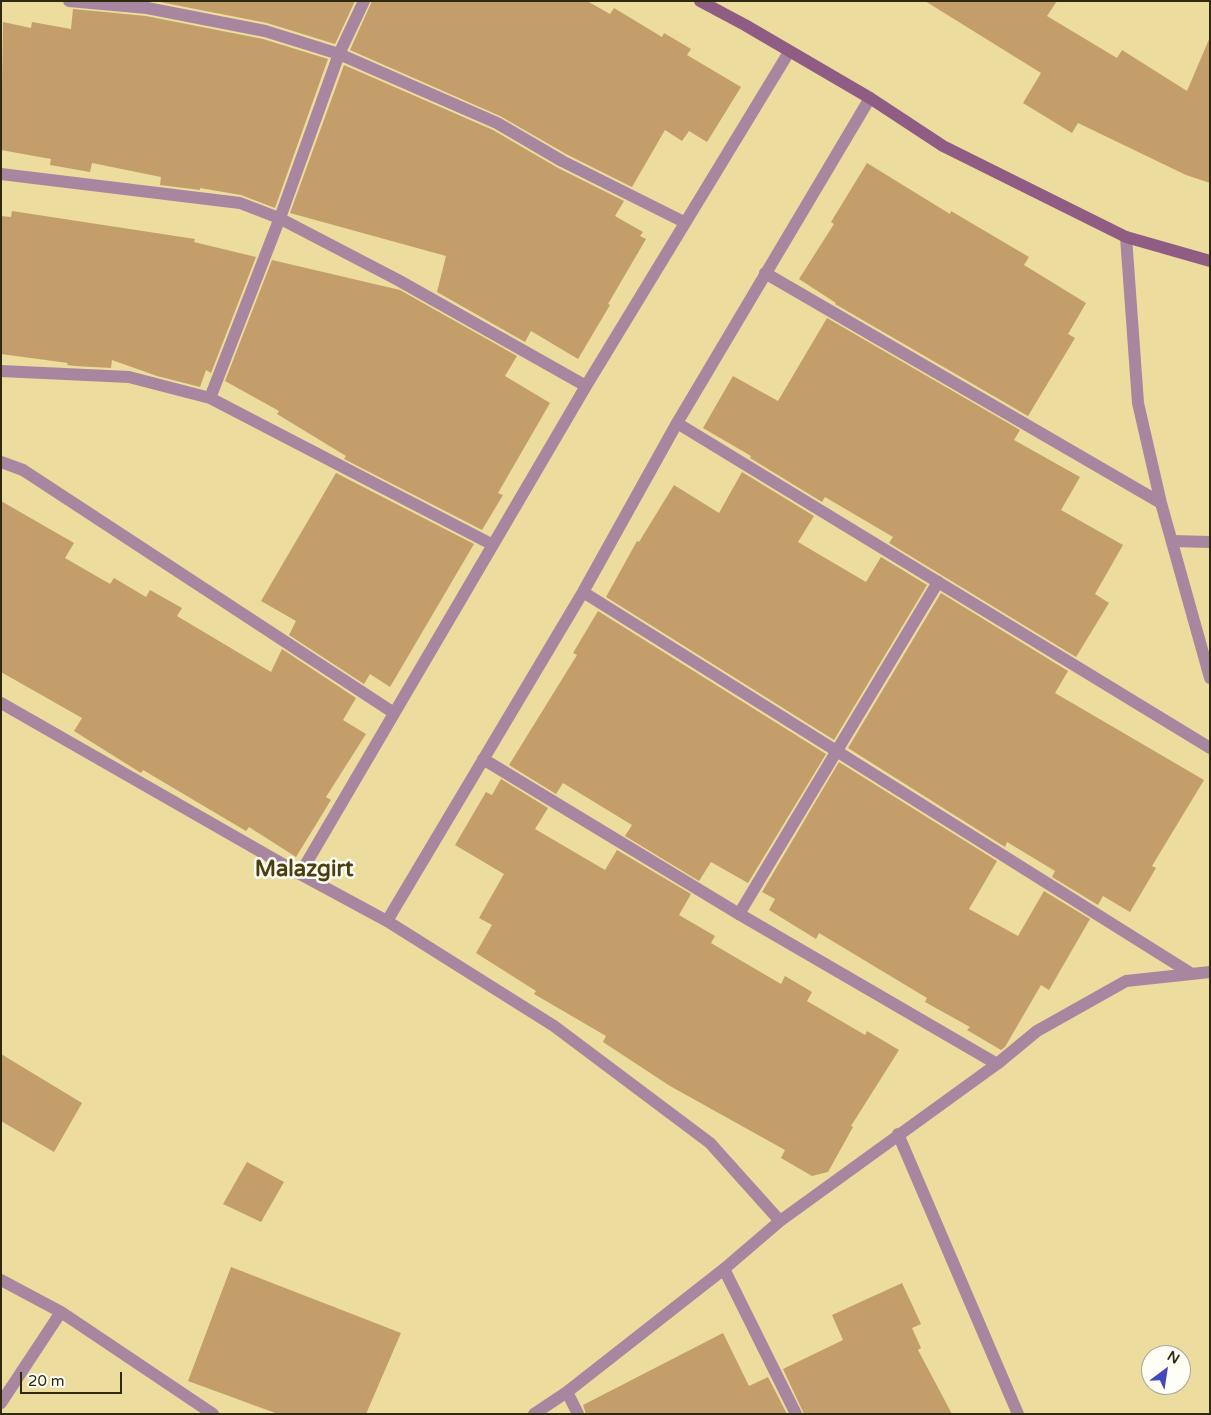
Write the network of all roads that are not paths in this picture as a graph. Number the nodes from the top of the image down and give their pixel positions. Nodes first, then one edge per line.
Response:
1 (69, 1) edge
2 (364, 1) edge
3 (700, 1) edge
4 (788, 52) junction
5 (339, 54) junction
6 (870, 98) junction
7 (1, 174) edge
8 (279, 218) junction
9 (684, 222) junction
10 (1126, 237) junction
11 (1210, 261) edge
12 (765, 273) junction
13 (1, 371) edge
14 (586, 386) junction
15 (210, 398) junction
16 (677, 423) junction
17 (1, 462) edge
18 (1161, 503) junction
19 (1172, 541) junction
20 (1210, 542) edge
21 (493, 545) junction
22 (938, 582) junction
23 (583, 592) junction
24 (1210, 678) edge
25 (1, 703) edge
26 (394, 713) junction
27 (1210, 748) edge
28 (836, 751) junction
29 (483, 759) junction
30 (300, 874) junction
31 (739, 914) junction
32 (387, 921) junction
33 (1210, 972) edge
34 (1192, 974) junction
35 (997, 1064) junction
36 (898, 1134) junction
37 (780, 1221) junction
38 (724, 1269) junction
39 (1, 1280) edge
40 (61, 1312) junction
41 (568, 1392) junction
42 (1, 1403) edge
43 (214, 1414) edge
44 (534, 1414) edge
45 (578, 1414) edge
46 (796, 1414) edge
47 (1018, 1414) edge

1 - 5 street
2 - 5 street
3 - 4 street
4 - 6 street
4 - 9 street
5 - 8 street
5 - 9 street
6 - 10 street
6 - 12 street
7 - 8 street
8 - 14 street
8 - 15 street
9 - 14 street
10 - 11 street
10 - 18 street
12 - 16 street
12 - 18 street
13 - 15 street
14 - 21 street
15 - 21 street
16 - 22 street
16 - 23 street
17 - 26 street
18 - 19 street
19 - 20 street
19 - 24 street
21 - 26 street
22 - 27 street
22 - 28 street
23 - 28 street
23 - 29 street
25 - 30 street
26 - 30 street
28 - 31 street
28 - 34 street
29 - 31 street
29 - 32 street
30 - 32 street
31 - 35 street
32 - 37 street
33 - 34 street
34 - 35 street
35 - 36 street
36 - 37 street
36 - 47 street
37 - 38 street
38 - 41 street
38 - 46 street
39 - 40 street
40 - 42 street
40 - 43 street
41 - 44 street
41 - 45 street

